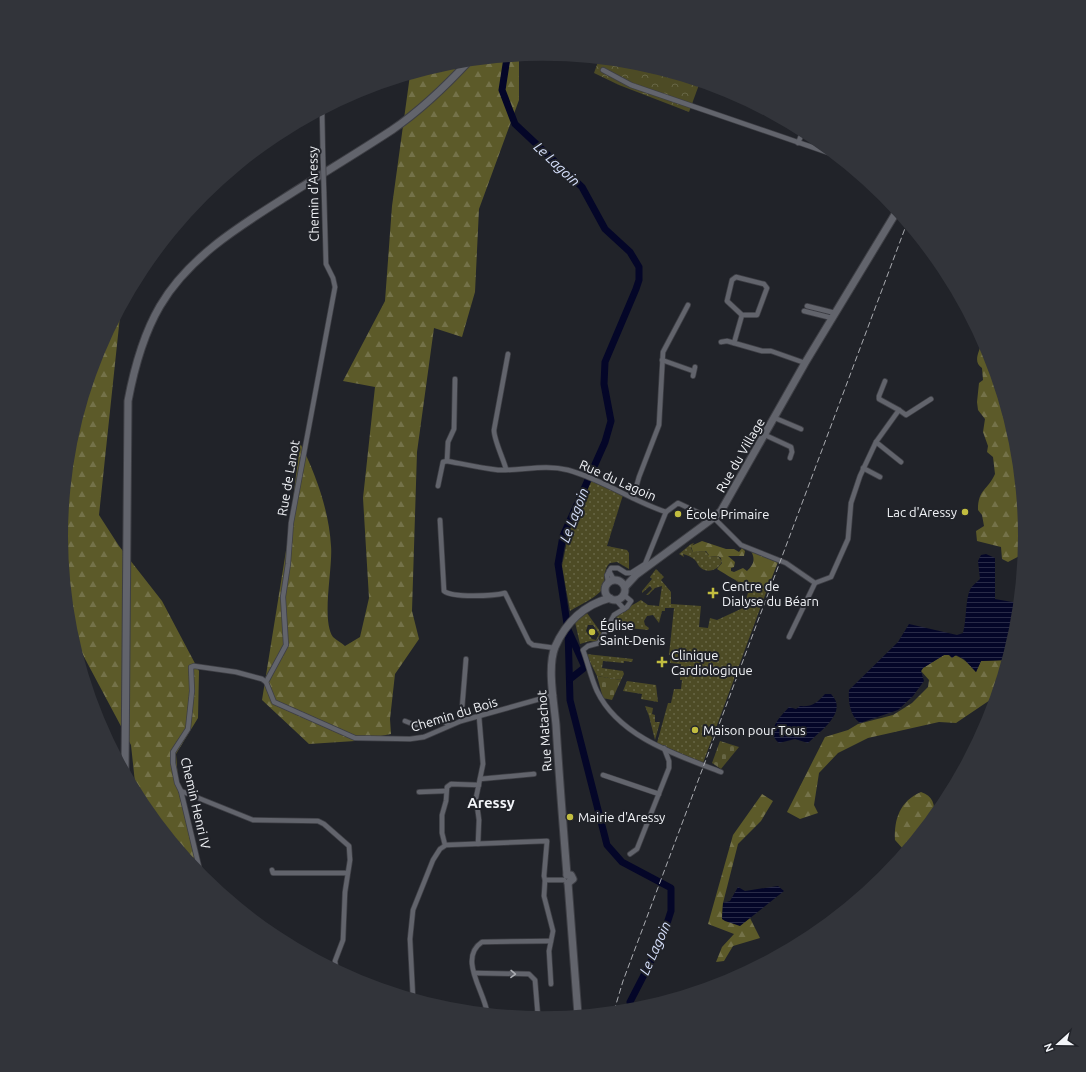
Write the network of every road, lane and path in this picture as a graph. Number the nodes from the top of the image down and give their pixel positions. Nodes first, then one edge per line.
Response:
1 (467, 67) edge
2 (462, 68) edge
3 (603, 70) dead end
4 (322, 116) edge
5 (800, 137) edge
6 (798, 143) junction
7 (819, 150) edge
8 (894, 216) edge
9 (216, 244) junction
10 (331, 275) joint
11 (688, 305) dead end
12 (807, 306) dead end
13 (804, 311) dead end
14 (742, 315) junction
15 (834, 316) junction
16 (721, 342) dead end
17 (734, 344) junction
18 (508, 354) dead end
19 (662, 360) junction
20 (805, 363) junction
21 (693, 372) dead end
22 (132, 379) junction
23 (455, 379) dead end
24 (886, 381) dead end
25 (931, 399) dead end
26 (899, 410) junction
27 (775, 418) junction
28 (800, 429) dead end
29 (765, 435) junction
30 (876, 442) junction
31 (790, 458) dead end
32 (447, 461) junction
33 (901, 462) dead end
34 (863, 468) junction
35 (506, 470) junction
36 (880, 477) dead end
37 (438, 486) dead end
38 (633, 498) junction
39 (666, 512) junction
40 (713, 518) junction
41 (440, 520) dead end
42 (636, 575) junction
43 (614, 581) junction
44 (815, 583) junction
45 (625, 587) junction
46 (605, 590) junction
47 (624, 595) junction
48 (613, 599) junction
49 (596, 602) junction
50 (624, 609) junction
51 (789, 637) dead end
52 (555, 648) junction
53 (466, 659) dead end
54 (266, 682) junction
55 (554, 695) junction
56 (479, 716) junction
57 (405, 721) dead end
58 (461, 721) junction
59 (449, 725) junction
60 (664, 748) junction
61 (125, 761) edge
62 (127, 764) edge
63 (720, 772) dead end
64 (534, 774) dead end
65 (603, 775) dead end
66 (480, 779) junction
67 (479, 785) junction
68 (181, 791) junction
69 (445, 791) junction
70 (419, 792) dead end
71 (659, 794) junction
72 (478, 844) junction
73 (445, 845) junction
74 (630, 854) dead end
75 (198, 862) edge
76 (272, 870) dead end
77 (347, 873) junction
78 (570, 879) junction
79 (545, 880) junction
80 (551, 941) junction
81 (335, 963) edge
82 (474, 973) junction
83 (551, 984) dead end
84 (413, 993) edge
85 (485, 1007) edge
86 (578, 1010) edge
87 (537, 1011) edge

1 - 9 main road
2 - 9 main road
3 - 6 street
4 - 10 street, Chemin d'Aressy, bridge
5 - 6 street
6 - 7 street
8 - 15 main road, Rue du Village
9 - 22 main road
10 - 54 street, Rue de Lanot
11 - 19 street
12 - 15 street
13 - 15 street
14 - 14 street
14 - 17 street
15 - 20 main road, Rue du Village
16 - 17 street
17 - 20 street
18 - 35 street
19 - 21 street
19 - 38 street
20 - 27 main road, Rue du Village
22 - 61 main road
22 - 62 main road
23 - 32 street
24 - 26 street
25 - 26 street
26 - 30 street
27 - 28 street
27 - 29 main road, Rue du Village
29 - 31 street
29 - 40 main road, Rue du Village
30 - 33 street
30 - 34 street
32 - 35 street, Rue du Lagoin
32 - 37 street
34 - 36 street
34 - 44 street
35 - 38 street, Rue du Lagoin
38 - 39 street, Rue du Lagoin
39 - 40 street
39 - 43 street, Rue du Lagoin
40 - 42 main road, Rue du Village
40 - 44 street
41 - 52 street
42 - 43 main road, Rue du Village
42 - 45 main road, Rue du Village
43 - 45 main road
43 - 46 main road, Rue Matachot
44 - 51 street
45 - 47 main road
46 - 48 main road
46 - 49 main road, Rue Matachot
47 - 48 main road, Rue Matachot
47 - 50 street
48 - 49 main road, Rue Matachot
48 - 50 street
49 - 52 main road, Rue Matachot
50 - 60 street
52 - 55 main road, Rue Matachot
53 - 58 street
54 - 59 street, Chemin du Bois
54 - 68 street, Chemin Henri IV
55 - 56 street, Chemin du Bois
55 - 78 main road, Rue Matachot
56 - 58 street, Chemin du Bois
56 - 66 street
57 - 59 street
58 - 59 street, Chemin du Bois
60 - 63 street
60 - 71 street
64 - 66 street
65 - 71 street
66 - 67 street
67 - 69 street
67 - 72 street
68 - 75 street, Chemin Henri IV
68 - 77 street
69 - 70 street
69 - 73 street
71 - 74 street
72 - 73 street
72 - 79 street
73 - 84 street
76 - 77 street
77 - 81 street
78 - 79 street
78 - 86 main road, Rue Matachot
79 - 80 street
80 - 82 street
80 - 83 street
82 - 85 street
82 -> 87 street

